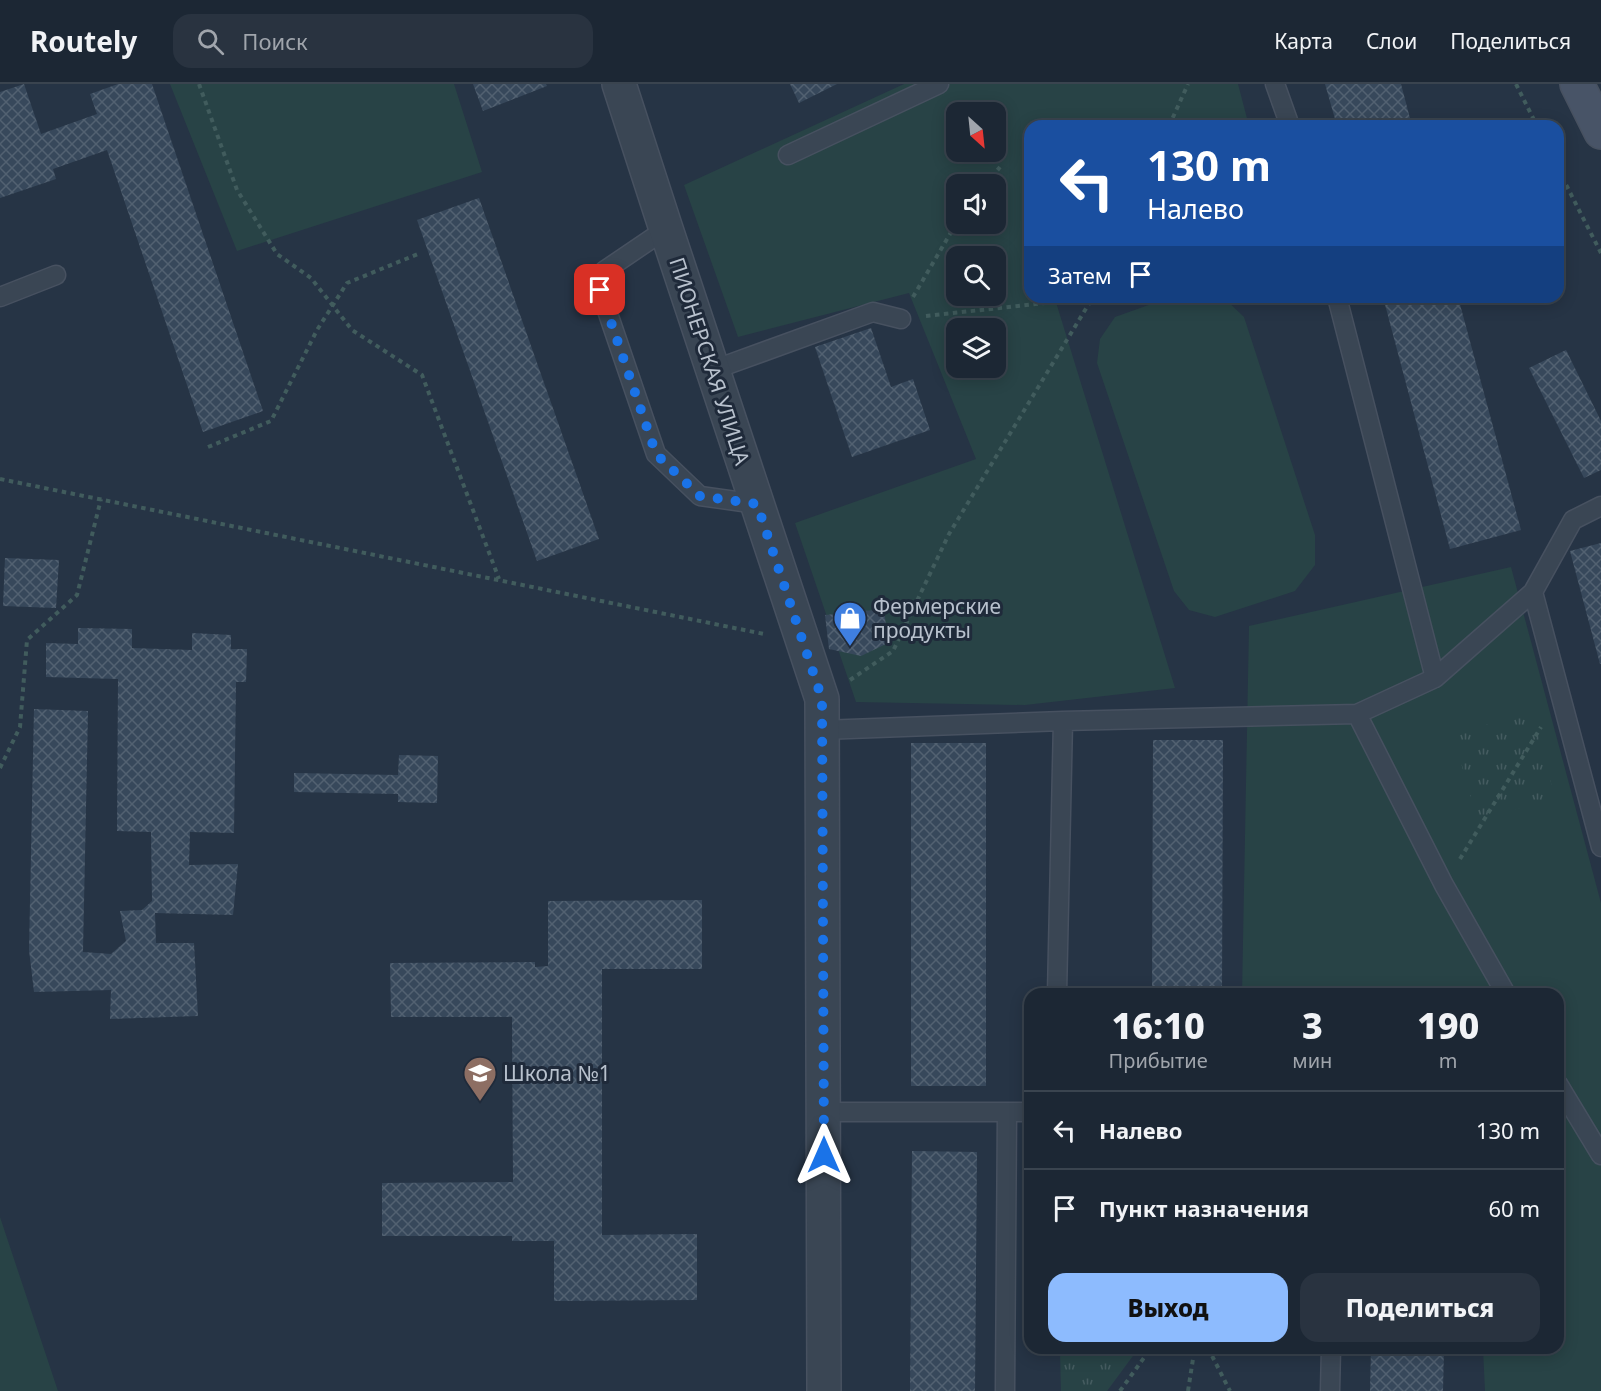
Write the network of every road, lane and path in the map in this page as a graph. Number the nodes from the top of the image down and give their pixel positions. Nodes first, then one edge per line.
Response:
1 (199, 84) edge
2 (620, 84) edge
3 (939, 84) edge
4 (1188, 84) edge
5 (1275, 84) edge
6 (1516, 84) edge
7 (1577, 84) edge
8 (1172, 120) edge
9 (1288, 120) edge
10 (1534, 120) edge
11 (1601, 132) edge
12 (788, 155) dead end
13 (1000, 167) dead end
14 (994, 174) edge
15 (1564, 181) edge
16 (666, 229) junction
17 (950, 234) edge
18 (1601, 254) edge
19 (417, 255) dead end
20 (56, 275) dead end
21 (0, 297) edge
22 (1047, 303) edge
23 (1089, 303) edge
24 (1340, 303) edge
25 (333, 305) junction
26 (901, 319) junction
27 (713, 370) junction
28 (208, 447) dead end
29 (0, 479) edge
30 (101, 499) junction
31 (757, 504) junction
32 (1601, 506) edge
33 (500, 580) junction
34 (1533, 592) junction
35 (803, 642) junction
36 (1435, 678) junction
37 (1560, 696) junction
38 (1358, 714) junction
39 (822, 715) junction
40 (1063, 722) junction
41 (0, 768) edge
42 (1601, 847) edge
43 (1444, 885) junction
44 (1057, 988) edge
45 (1503, 988) edge
46 (1564, 1094) edge
47 (823, 1112) junction
48 (1007, 1112) junction
49 (1024, 1112) edge
50 (1601, 1155) edge
51 (1147, 1354) edge
52 (1192, 1354) edge
53 (1211, 1354) edge
54 (1331, 1354) edge
55 (824, 1391) edge
56 (1005, 1391) edge
57 (1120, 1391) edge
58 (1188, 1391) edge
59 (1230, 1391) edge
60 (1330, 1391) edge

1 - 25 path
2 - 16 street, ПИОНЕРСКАЯ УЛИЦА
3 - 12 lane
4 - 8 path
5 - 9 lane
6 - 10 path
7 - 11 main road
13 - 14 path
15 - 18 path
16 - 27 street, ПИОНЕРСКАЯ УЛИЦА
16 - 31 lane
17 - 26 path
19 - 25 path
20 - 21 lane
22 - 26 path
23 - 39 path
24 - 36 lane
25 - 28 path
25 - 33 path
26 - 27 lane
27 - 31 street, ПИОНЕРСКАЯ УЛИЦА
29 - 30 path
30 - 33 path
30 - 41 path
31 - 35 street, ПИОНЕРСКАЯ УЛИЦА
32 - 34 lane
33 - 35 path
34 - 36 lane
34 - 37 lane
35 - 39 street, ПИОНЕРСКАЯ УЛИЦА
36 - 38 lane
37 - 42 lane
37 - 43 path
38 - 40 lane
38 - 43 lane
39 - 40 lane
39 - 47 street, ПИОНЕРСКАЯ УЛИЦА
40 - 44 lane
43 - 45 lane
46 - 50 lane
47 - 48 lane
47 - 55 street, ПИОНЕРСКАЯ УЛИЦА
48 - 49 lane
48 - 56 lane
51 - 57 path
52 - 58 path
53 - 59 path
54 - 60 lane

